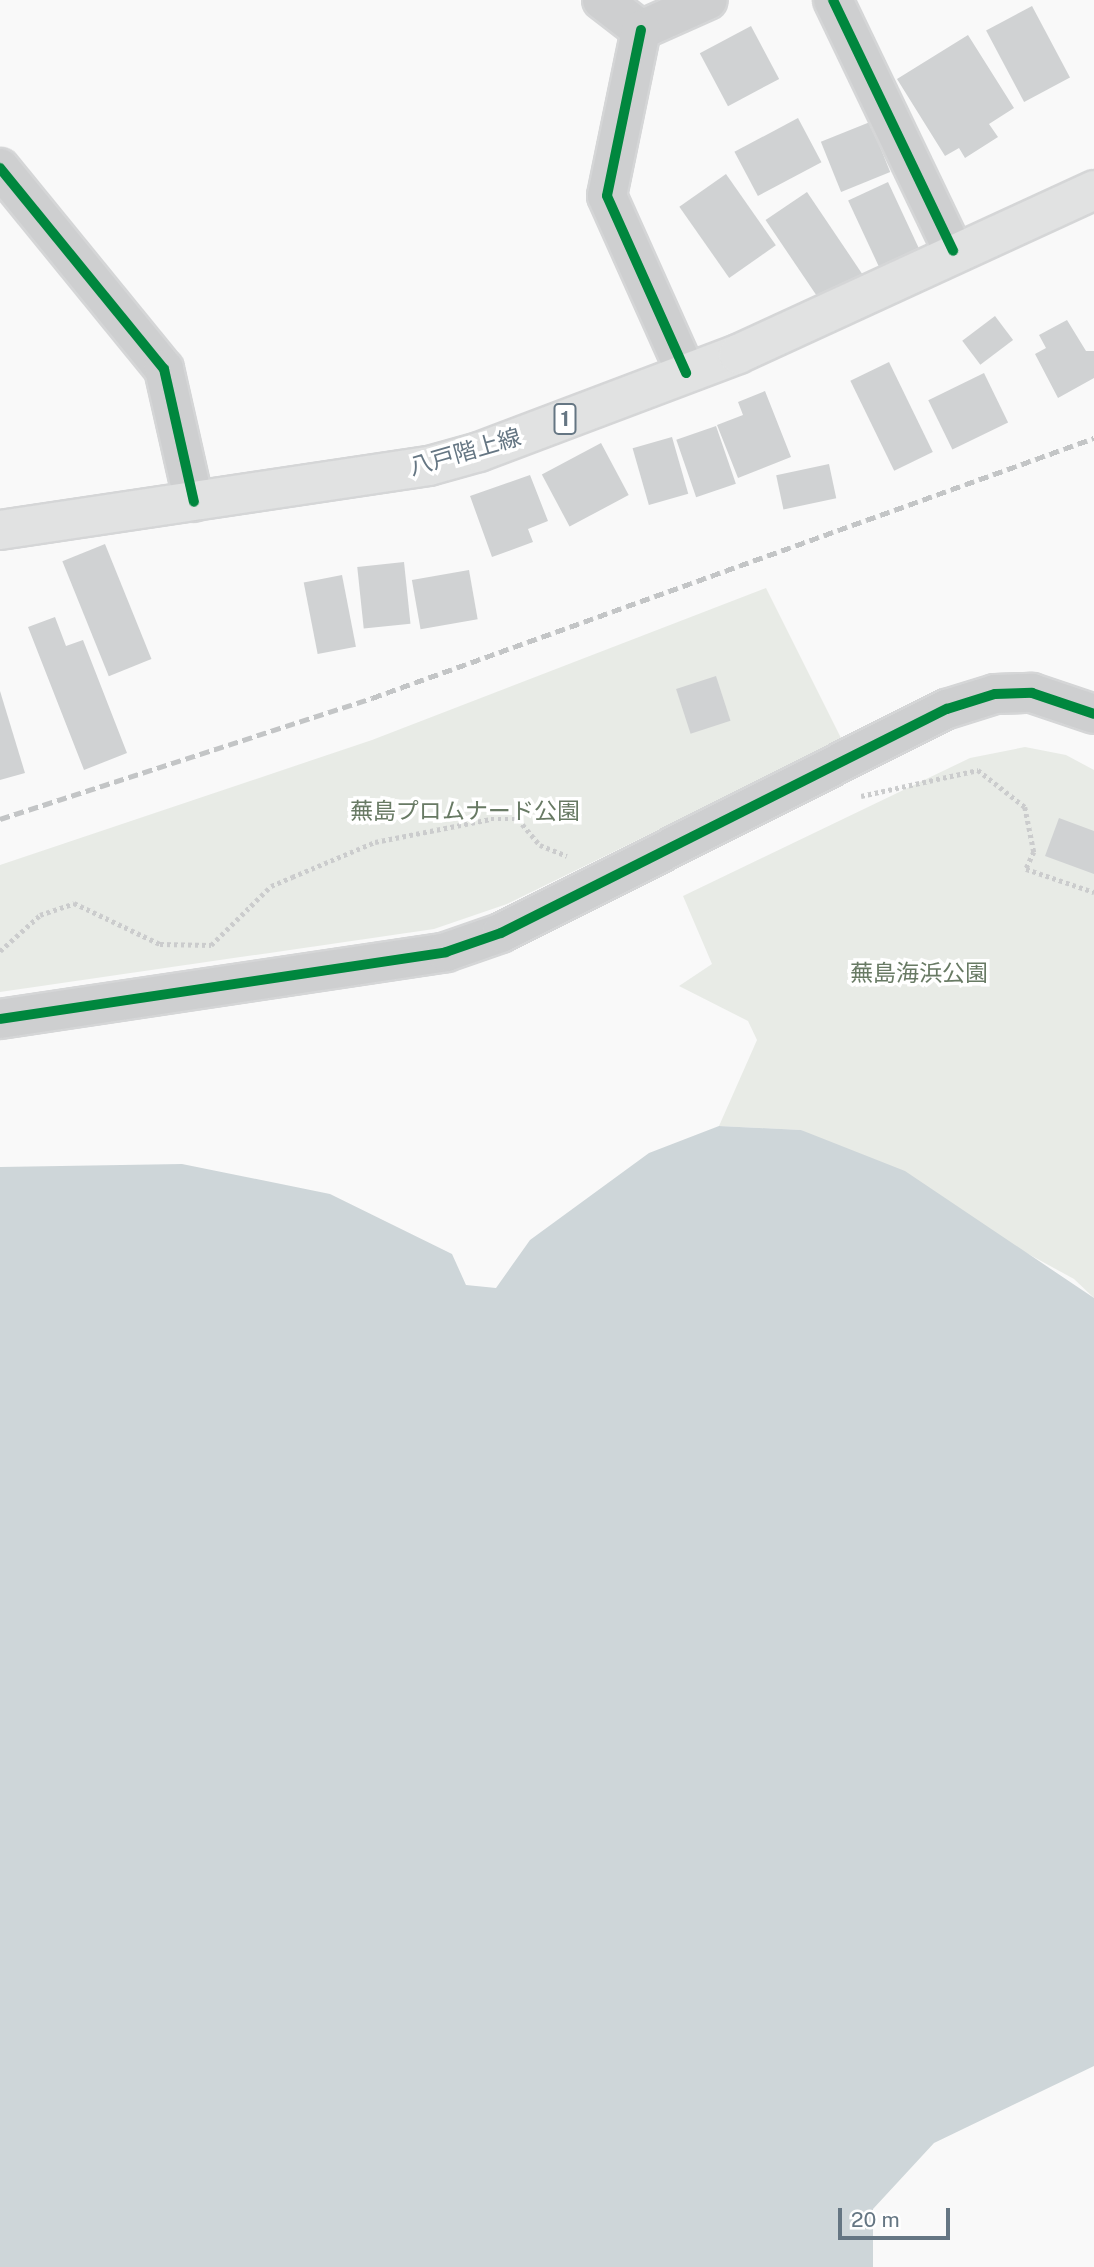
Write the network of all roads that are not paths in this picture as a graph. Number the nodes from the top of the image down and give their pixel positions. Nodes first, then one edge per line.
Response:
1 (602, 0) edge
2 (708, 0) edge
3 (833, 0) edge
4 (640, 30) junction
5 (0, 168) edge
6 (1094, 190) edge
7 (953, 251) junction
8 (686, 373) junction
9 (194, 502) junction
10 (0, 530) edge
11 (1094, 714) edge
12 (0, 1019) edge

1 - 4 street
2 - 4 street
3 - 7 street
4 - 8 street
5 - 9 street
6 - 7 main road, 八戸階上線 / 1
7 - 8 main road, 八戸階上線 / 1
8 - 9 main road, 八戸階上線 / 1
9 - 10 main road, 八戸階上線 / 1
11 - 12 street

